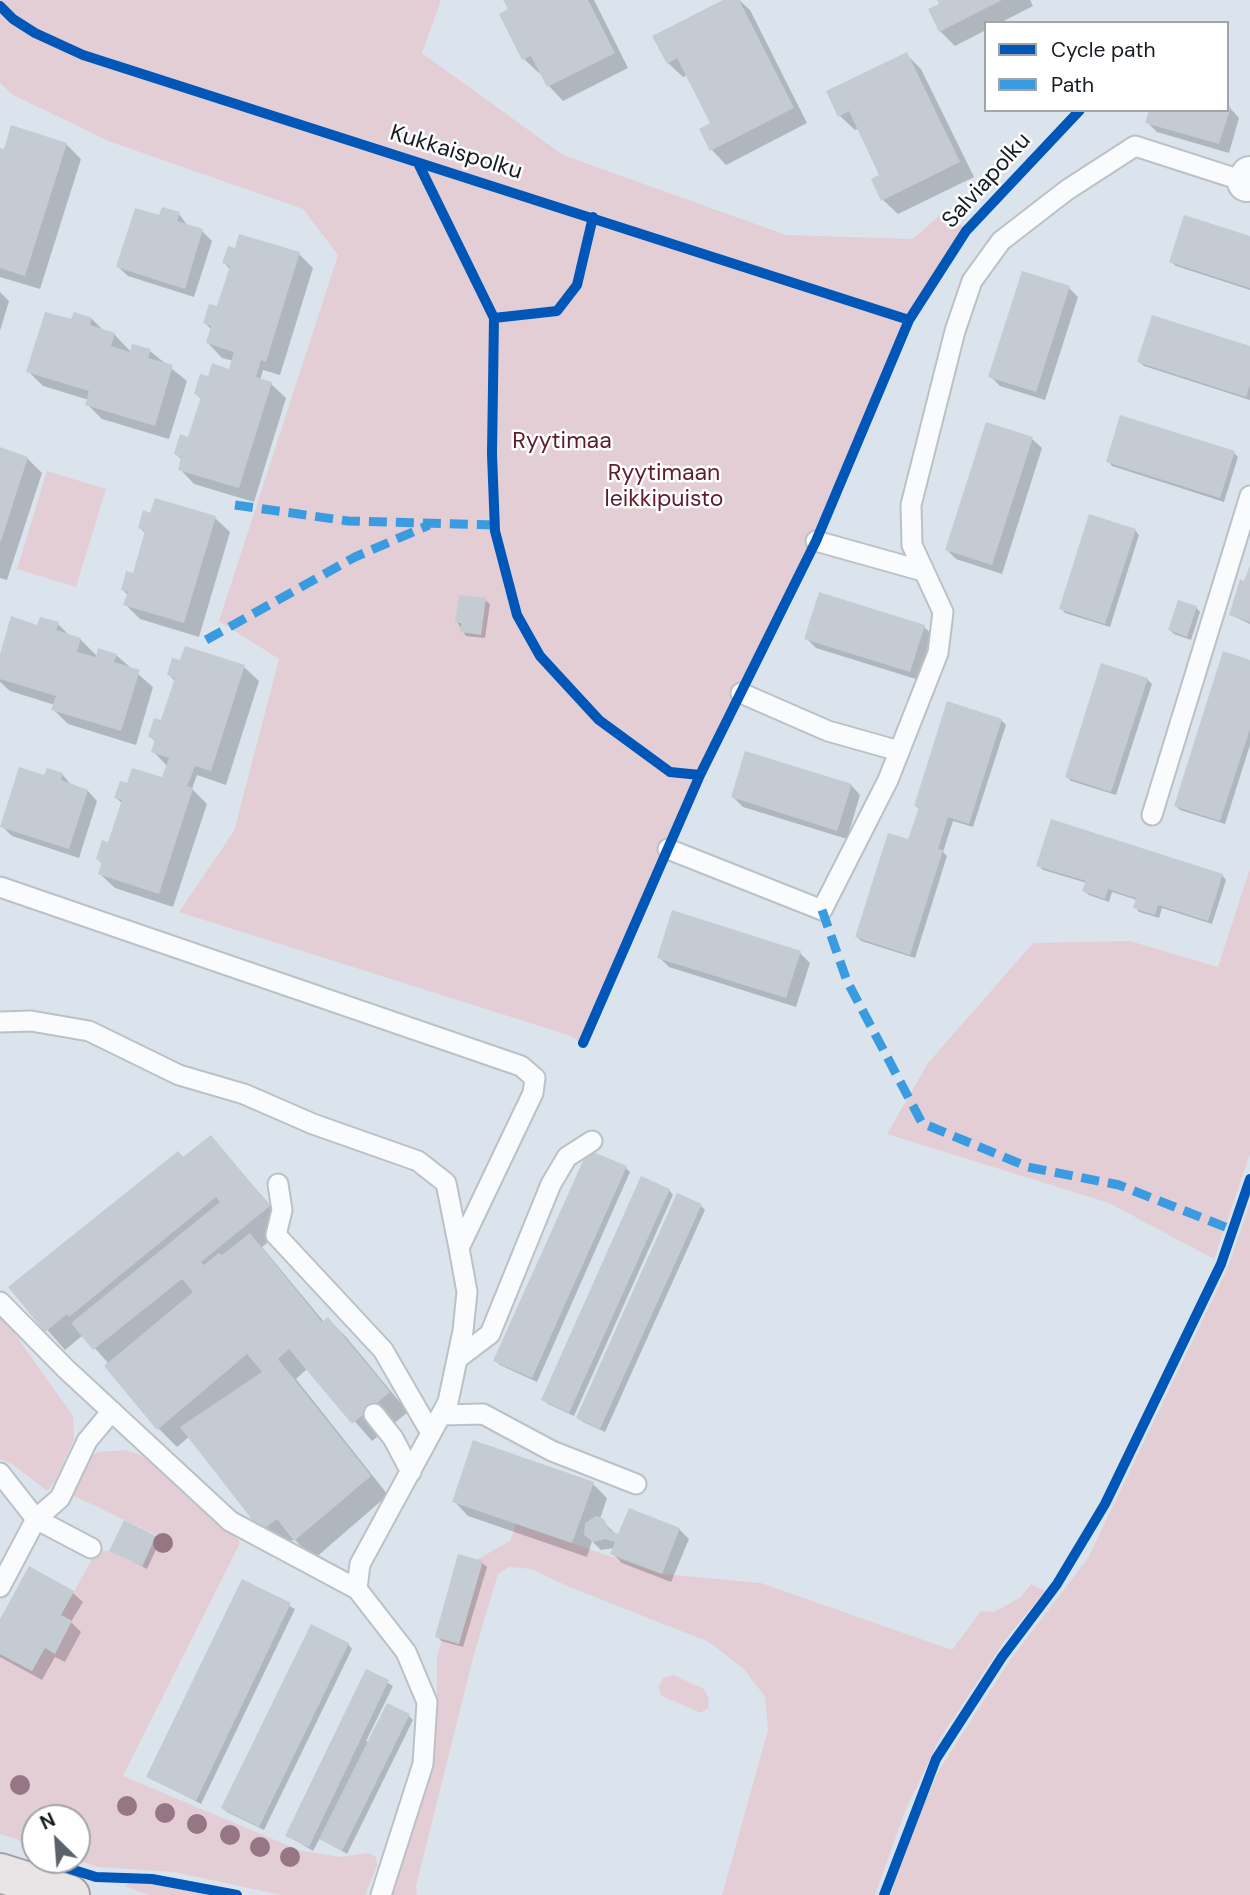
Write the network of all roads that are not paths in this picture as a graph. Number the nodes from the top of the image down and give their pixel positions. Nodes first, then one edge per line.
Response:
1 (1249, 181) edge
2 (1250, 496) edge
3 (816, 541) dead end
4 (923, 571) junction
5 (741, 693) dead end
6 (899, 751) junction
7 (1152, 815) dead end
8 (668, 849) dead end
9 (0, 887) edge
10 (0, 1022) edge
11 (592, 1141) dead end
12 (278, 1184) dead end
13 (459, 1248) junction
14 (0, 1302) edge
15 (457, 1359) junction
16 (112, 1411) junction
17 (374, 1414) dead end
18 (441, 1415) junction
19 (431, 1433) junction
20 (411, 1472) junction
21 (0, 1473) edge
22 (636, 1484) dead end
23 (36, 1519) junction
24 (91, 1548) dead end
25 (0, 1587) edge
26 (357, 1589) junction
27 (0, 1873) edge
28 (70, 1895) edge
29 (381, 1895) edge

1 - 4 lane
2 - 7 lane
3 - 4 lane
4 - 6 lane
5 - 6 lane
6 - 8 lane
9 - 13 lane
10 - 13 lane
11 - 15 lane
12 - 19 lane
13 - 15 lane
14 - 16 lane
15 - 18 lane
16 - 23 lane
16 - 26 lane
17 - 20 lane
18 - 19 lane
18 - 22 lane
19 - 20 lane
20 - 26 lane
21 - 23 lane
23 - 24 lane
23 - 25 lane
26 - 29 lane
27 - 28 main road

